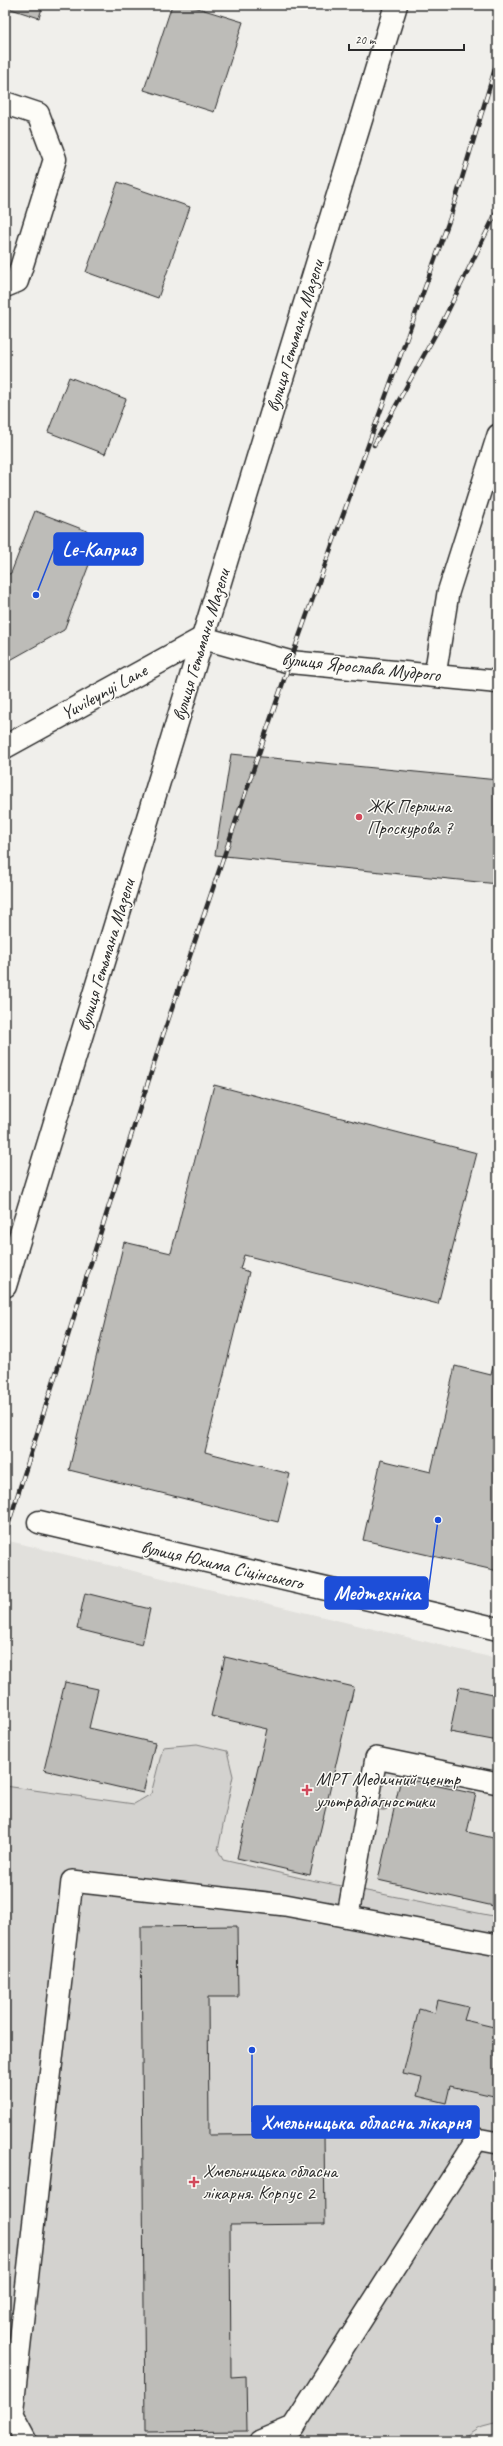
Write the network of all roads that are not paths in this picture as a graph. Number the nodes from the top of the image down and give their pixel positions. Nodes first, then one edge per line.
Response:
1 (396, 5) edge
2 (5, 103) edge
3 (5, 286) edge
4 (498, 435) edge
5 (203, 638) junction
6 (435, 675) junction
7 (498, 682) edge
8 (5, 747) edge
9 (5, 1286) edge
10 (39, 1522) dead end
11 (498, 1629) edge
12 (498, 1783) edge
13 (348, 1916) junction
14 (498, 1945) edge
15 (498, 2143) edge
16 (26, 2441) edge
17 (260, 2441) edge

1 - 5 main road, вулиця Гетьмана Мазепи
2 - 3 main road
4 - 6 lane
5 - 6 main road, вулиця Ярослава Мудрого
5 - 8 main road, Yuvileynyi Lane
5 - 9 main road, вулиця Гетьмана Мазепи
6 - 7 main road, вулиця Ярослава Мудрого
10 - 11 main road, вулиця Юхима Сіцінського
12 - 13 lane
13 - 14 lane
13 - 16 lane
15 - 17 lane

